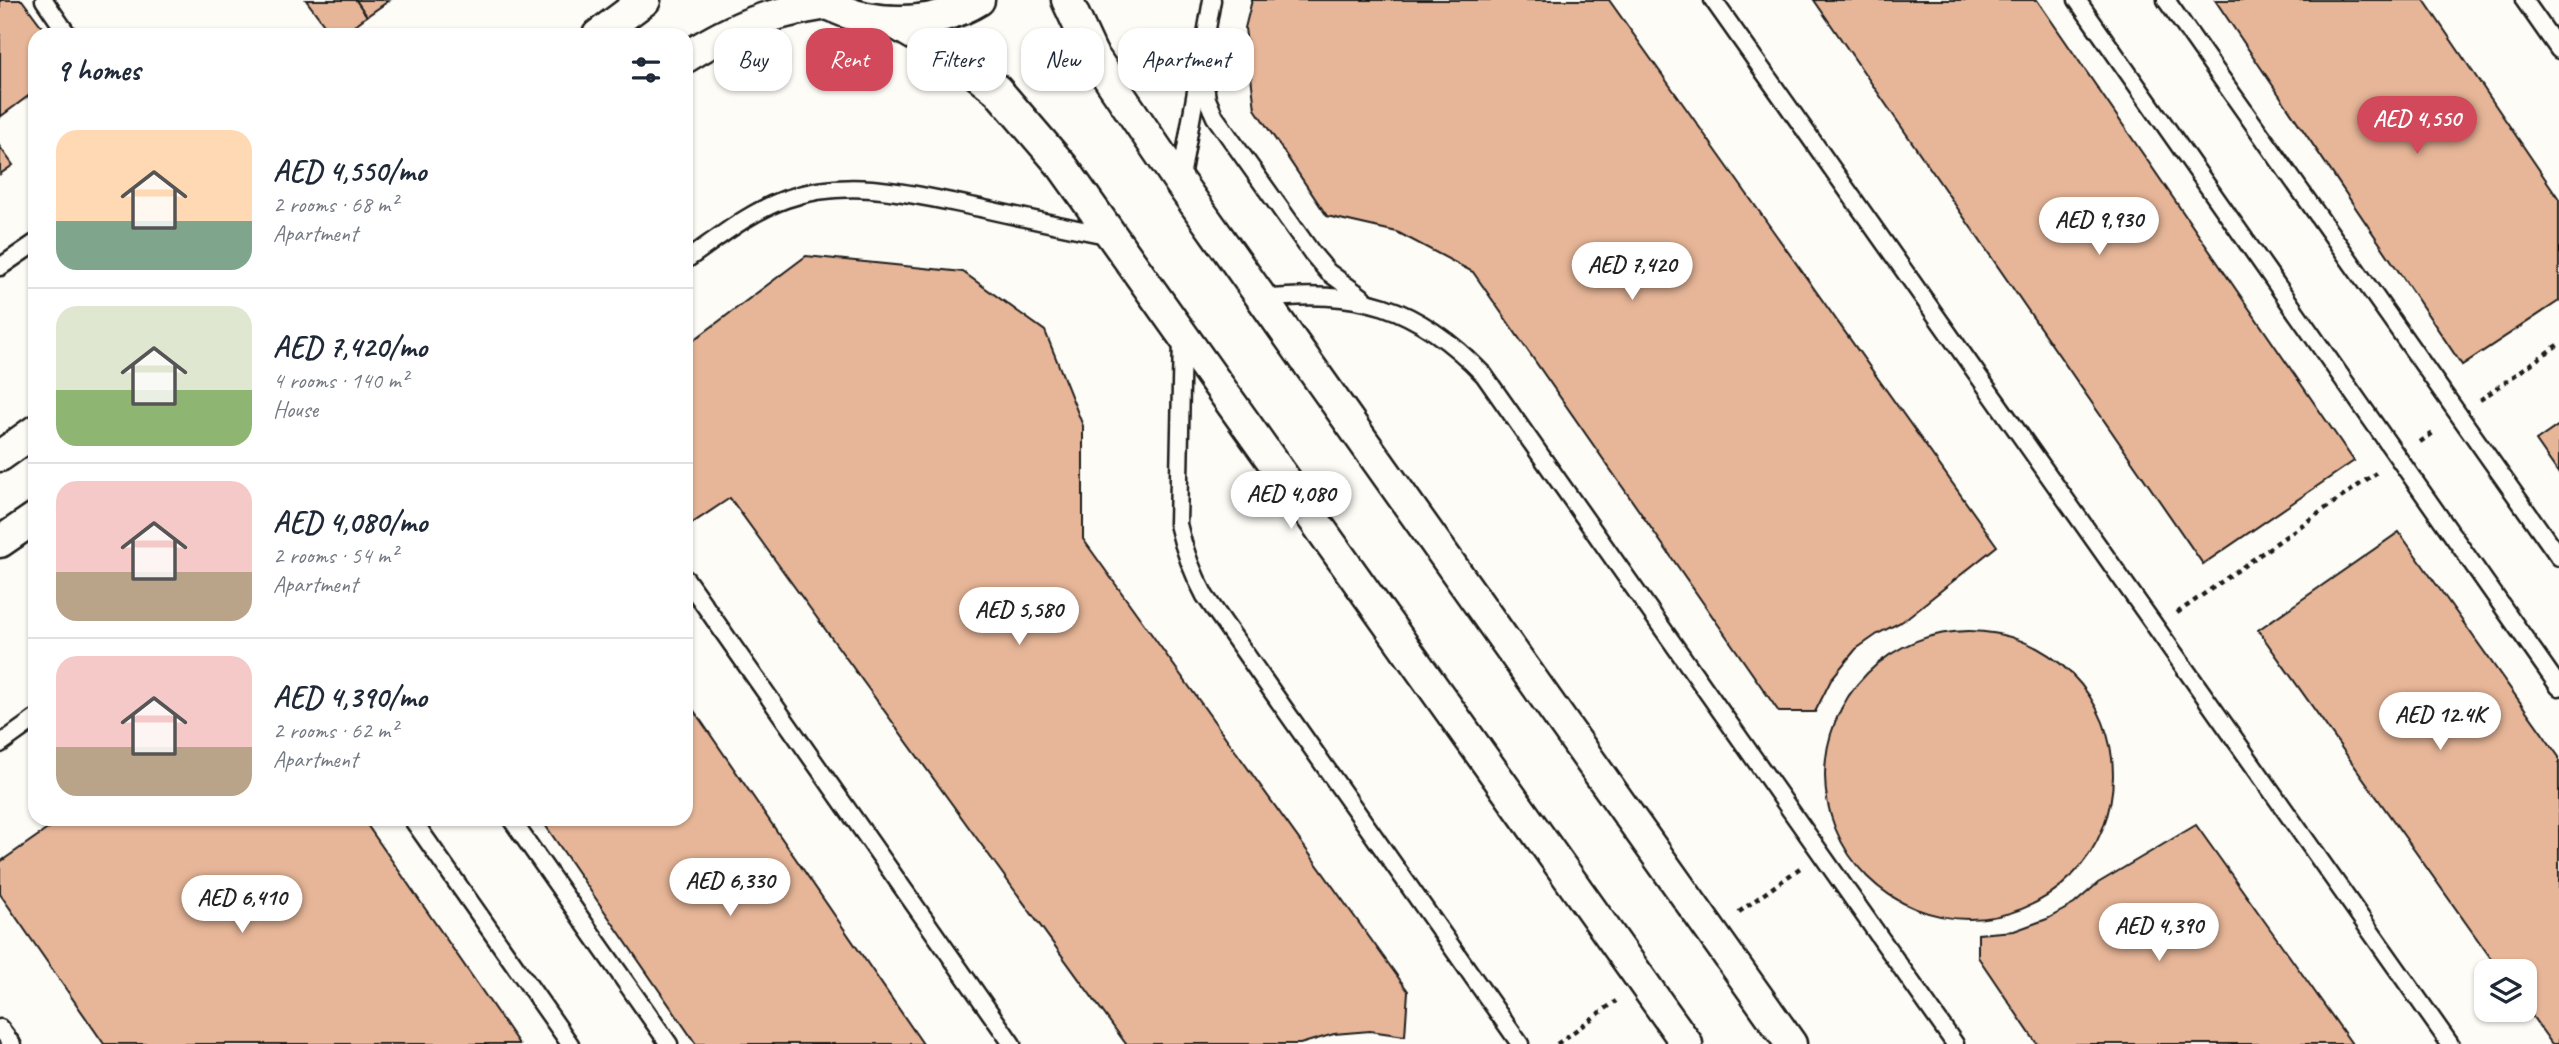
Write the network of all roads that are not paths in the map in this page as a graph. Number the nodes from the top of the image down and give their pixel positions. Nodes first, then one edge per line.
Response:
1 (44, 0) edge
2 (645, 0) edge
3 (979, 0) edge
4 (1067, 0) edge
5 (1212, 0) edge
6 (1713, 0) edge
7 (2077, 0) edge
8 (2166, 0) edge
9 (2524, 0) edge
10 (825, 2) edge
11 (891, 21) junction
12 (63, 28) edge
13 (607, 28) edge
14 (1208, 28) edge
15 (2559, 50) edge
16 (693, 53) edge
17 (1197, 91) edge
18 (1206, 91) edge
19 (1180, 183) junction
20 (1113, 237) junction
21 (28, 248) edge
22 (693, 255) edge
23 (0, 267) edge
24 (1261, 299) junction
25 (1374, 303) junction
26 (1182, 333) junction
27 (28, 436) edge
28 (0, 456) edge
29 (28, 522) edge
30 (0, 542) edge
31 (2559, 557) edge
32 (693, 589) edge
33 (2559, 687) edge
34 (28, 724) edge
35 (0, 744) edge
36 (417, 826) edge
37 (516, 826) edge
38 (0, 1028) edge
39 (12, 1044) edge
40 (570, 1044) edge
41 (669, 1044) edge
42 (1012, 1044) edge
43 (1520, 1044) edge
44 (1687, 1044) edge
45 (1791, 1044) edge
46 (1955, 1044) edge
47 (2450, 1044) edge

1 - 12 lane
2 - 13 street
3 - 11 street
4 - 19 street
5 - 14 lane
6 - 47 lane
7 - 33 lane
8 - 31 lane
9 - 15 lane
10 - 11 street
10 - 16 street
11 - 20 street
17 - 19 lane
18 - 25 lane
19 - 24 street
20 - 22 lane
20 - 26 street
21 - 23 lane
24 - 25 lane
24 - 45 street
25 - 46 lane
26 - 43 lane
26 - 44 street
27 - 28 street
29 - 30 street
32 - 42 lane
34 - 35 lane
36 - 40 lane
37 - 41 lane
38 - 39 lane

